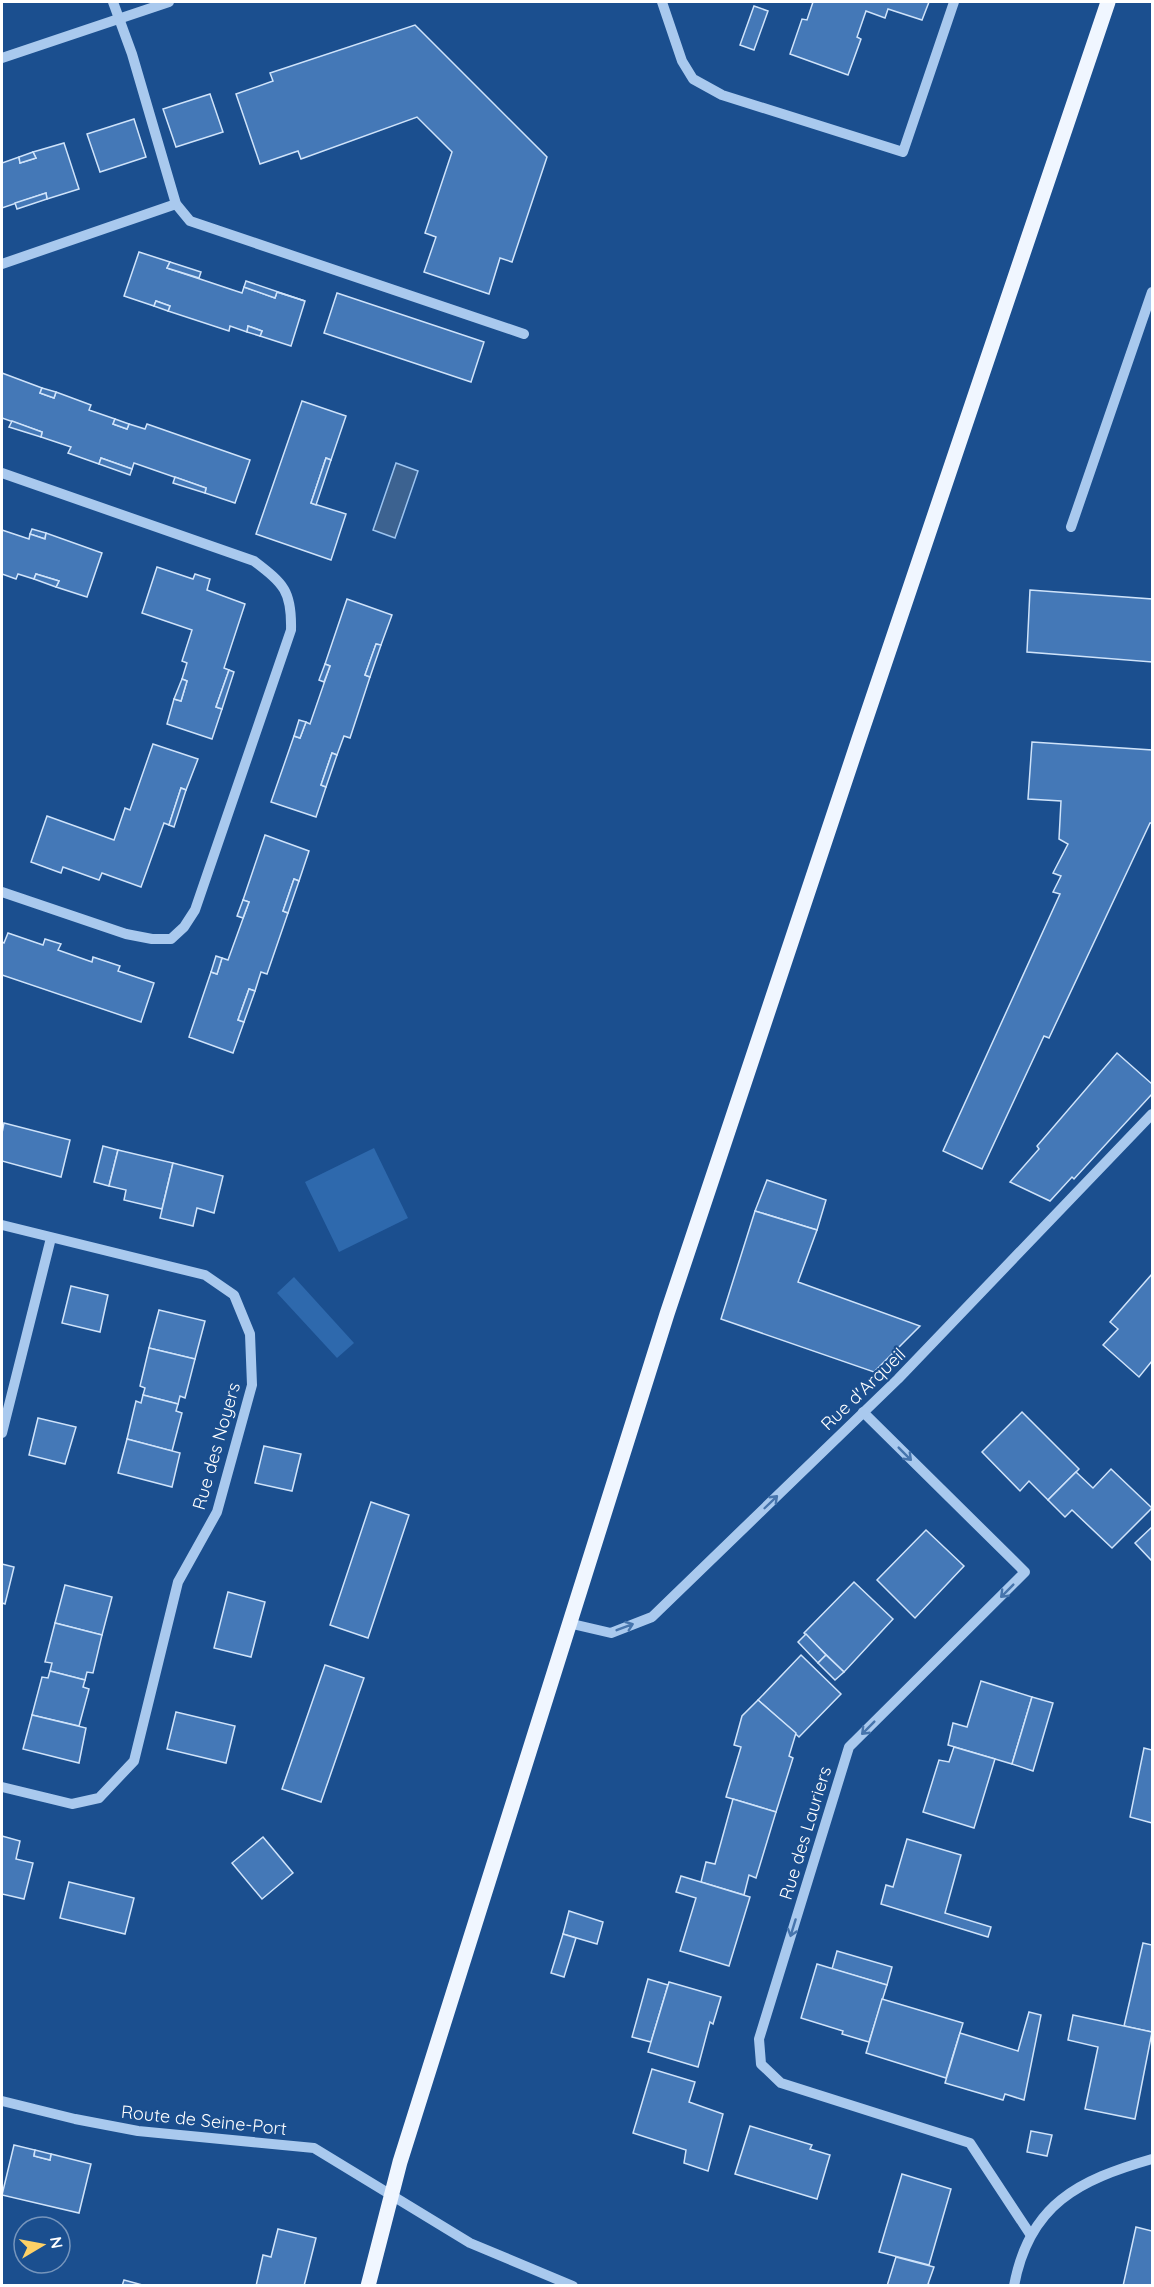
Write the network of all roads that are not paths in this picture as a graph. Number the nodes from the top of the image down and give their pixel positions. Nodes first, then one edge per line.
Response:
1 (113, 2) edge
2 (169, 2) edge
3 (662, 2) edge
4 (954, 2) edge
5 (1108, 2) edge
6 (119, 18) junction
7 (2, 58) edge
8 (176, 204) junction
9 (2, 264) edge
10 (1152, 292) edge
11 (524, 334) dead end
12 (2, 473) edge
13 (1071, 527) dead end
14 (2, 892) edge
15 (1152, 1114) edge
16 (2, 1226) edge
17 (51, 1238) junction
18 (863, 1413) junction
19 (2, 1433) edge
20 (568, 1623) junction
21 (2, 1787) edge
22 (2, 2101) edge
23 (1152, 2159) edge
24 (392, 2197) junction
25 (1030, 2234) junction
26 (368, 2286) edge
27 (573, 2286) edge
28 (1014, 2286) edge

1 - 6 street
2 - 6 street
3 - 4 street
5 - 20 main road
6 - 7 street
6 - 8 street
8 - 9 street
8 - 11 street
10 - 13 street
12 - 14 street
15 - 18 street, Rue d'Arqueil
16 - 17 street, Rue des Noyers
17 - 19 street
17 - 21 street, Rue des Noyers
20 -> 18 street, Rue d'Arqueil
18 -> 25 street, Rue des Lauriers
20 - 24 main road
22 - 24 street, Route de Seine-Port
23 - 25 street
24 - 26 main road
24 - 27 street, Route de Seine-Port
25 - 28 street

